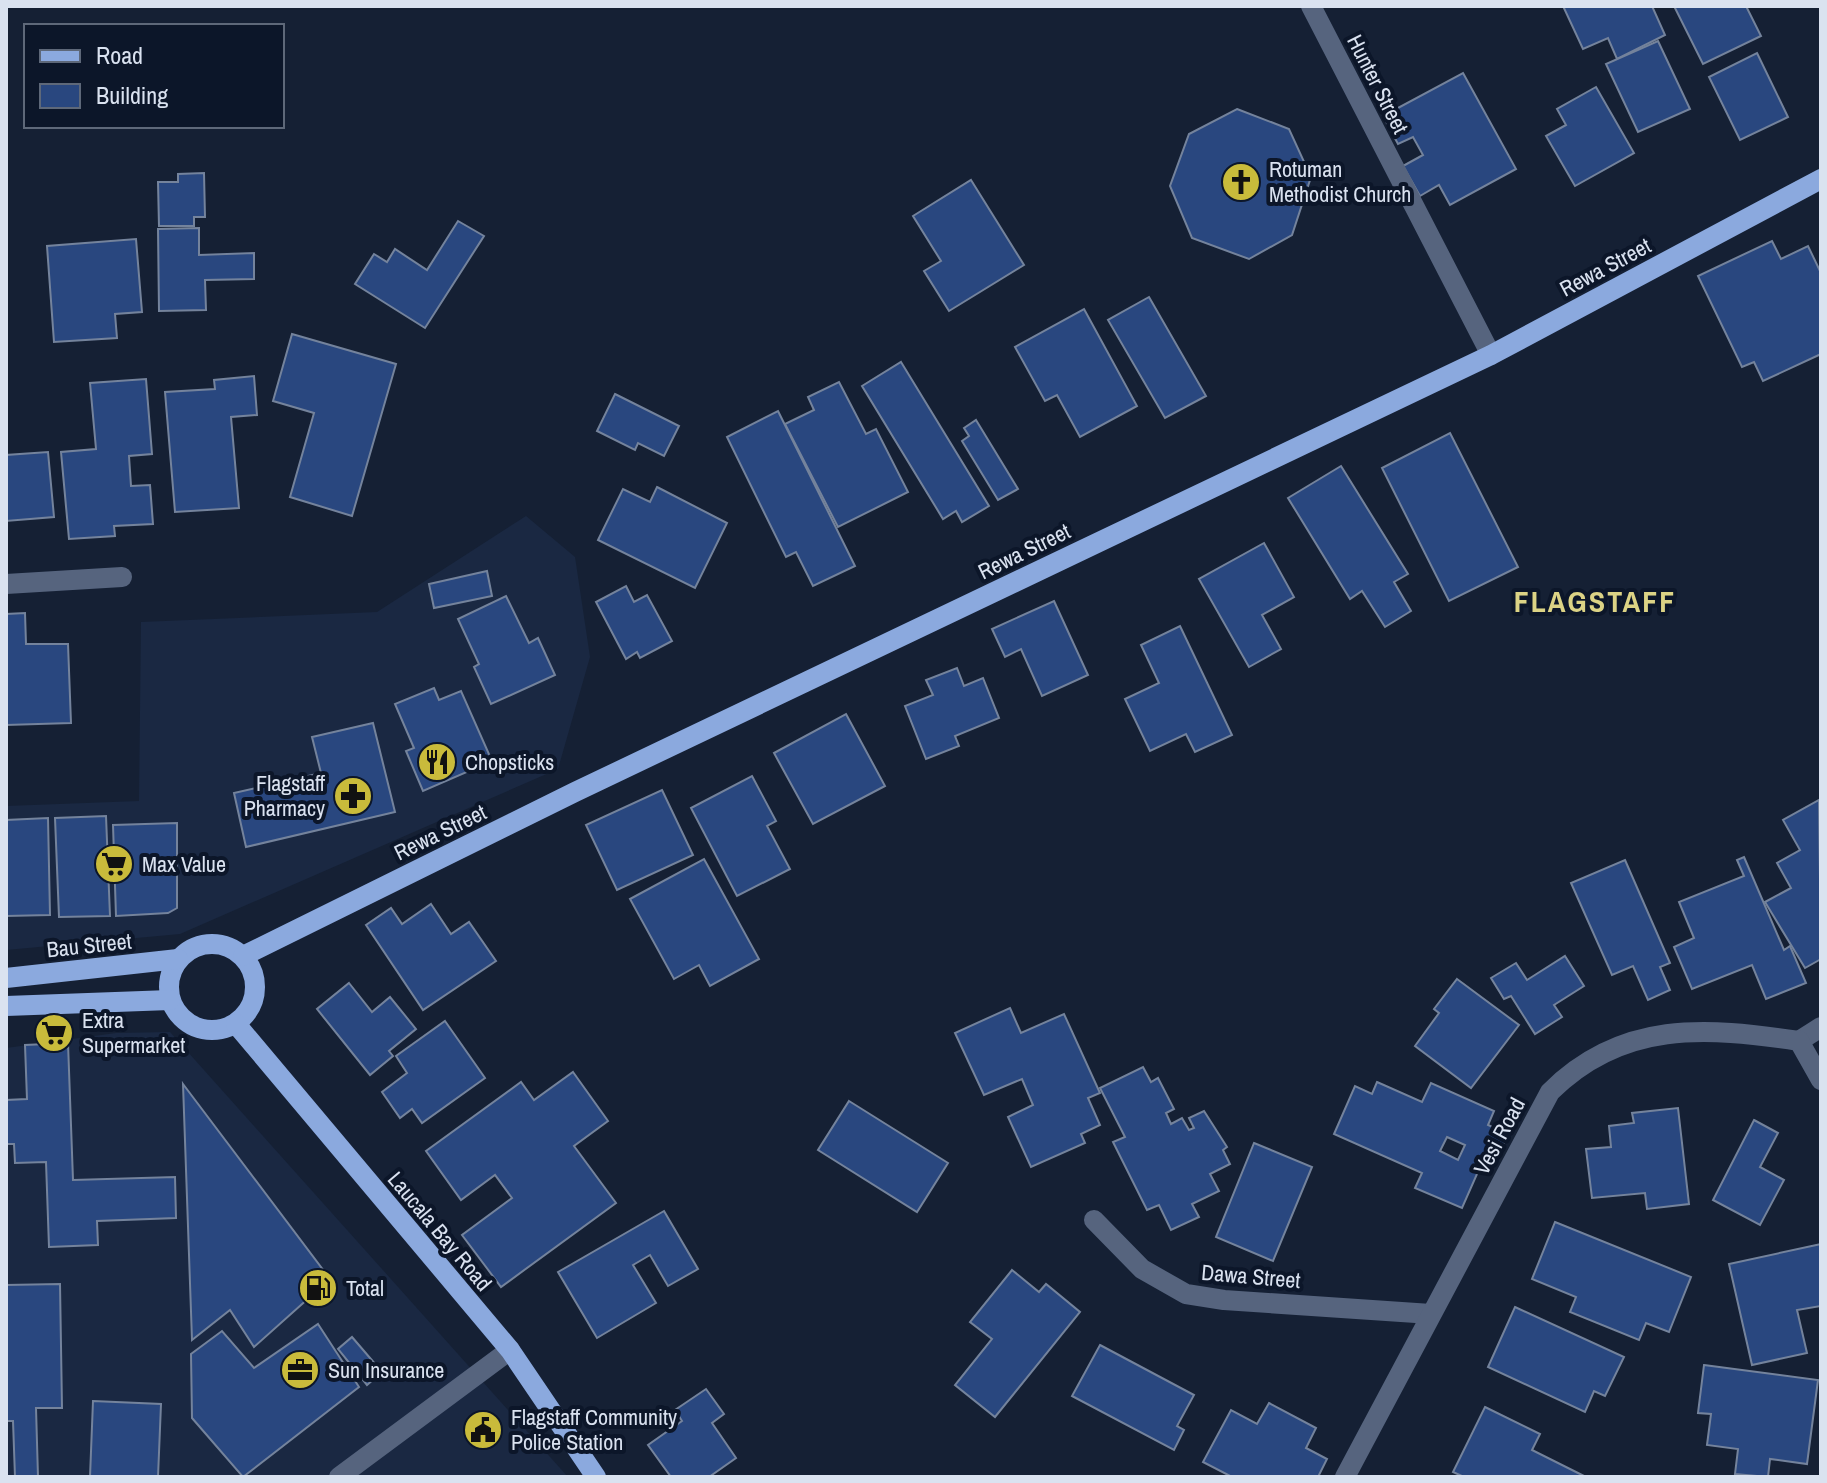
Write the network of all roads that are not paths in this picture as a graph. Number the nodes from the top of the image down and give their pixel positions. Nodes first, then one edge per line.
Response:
1 (1311, 6) edge
2 (1821, 179) edge
3 (1491, 355) junction
4 (122, 577) dead end
5 (6, 584) edge
6 (243, 956) junction
7 (178, 959) junction
8 (6, 978) edge
9 (170, 1000) junction
10 (6, 1006) edge
11 (236, 1024) junction
12 (1821, 1027) edge
13 (1799, 1041) junction
14 (1821, 1080) edge
15 (1094, 1220) dead end
16 (1431, 1314) junction
17 (510, 1350) junction
18 (339, 1477) edge
19 (596, 1477) edge
20 (1345, 1477) edge

1 - 3 street, Hunter Street
2 - 3 main road, Rewa Street
3 - 6 main road, Rewa Street
4 - 5 street
6 - 7 main road
6 - 11 main road
7 - 8 main road, Bau Street
7 - 9 main road
9 - 10 main road
9 - 11 main road
11 - 17 main road, Laucala Bay Road
12 - 13 street
13 - 14 street
13 - 16 street, Vesi Road
15 - 16 street, Dawa Street
16 - 20 street, Vesi Road
17 - 18 street
17 - 19 main road, Laucala Bay Road

